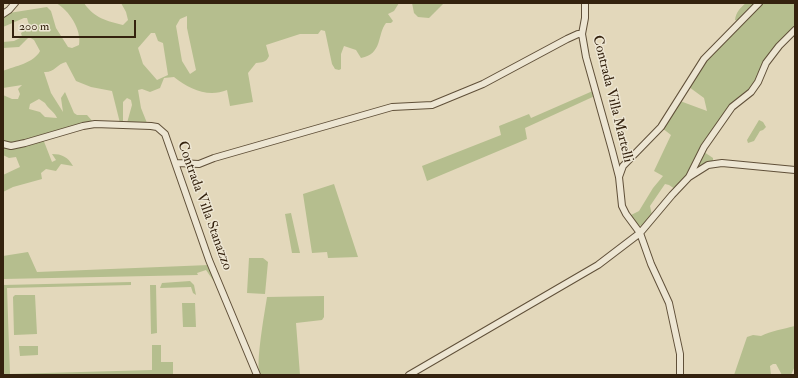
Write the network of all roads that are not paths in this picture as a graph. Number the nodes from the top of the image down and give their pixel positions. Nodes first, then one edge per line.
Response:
1 (7, 3) edge
2 (15, 3) edge
3 (585, 3) edge
4 (759, 3) edge
5 (9, 10) junction
6 (3, 14) edge
7 (795, 30) edge
8 (582, 34) junction
9 (3, 144) edge
10 (177, 163) junction
11 (795, 170) edge
12 (619, 177) junction
13 (689, 177) junction
14 (640, 233) junction
15 (257, 375) edge
16 (409, 375) edge
17 (680, 375) edge

1 - 5 street
2 - 5 street
3 - 8 street, Contrada Villa Martelli
4 - 12 street, Contrada Villa Martelli
5 - 6 street
7 - 13 street
8 - 10 street
8 - 12 street, Contrada Villa Martelli
9 - 10 street, Contrada Villa Stanazzo
10 - 15 street, Contrada Villa Stanazzo
11 - 13 street
12 - 14 street, Contrada Villa Martelli
13 - 14 street
14 - 16 street
14 - 17 street, Contrada Villa Martelli

